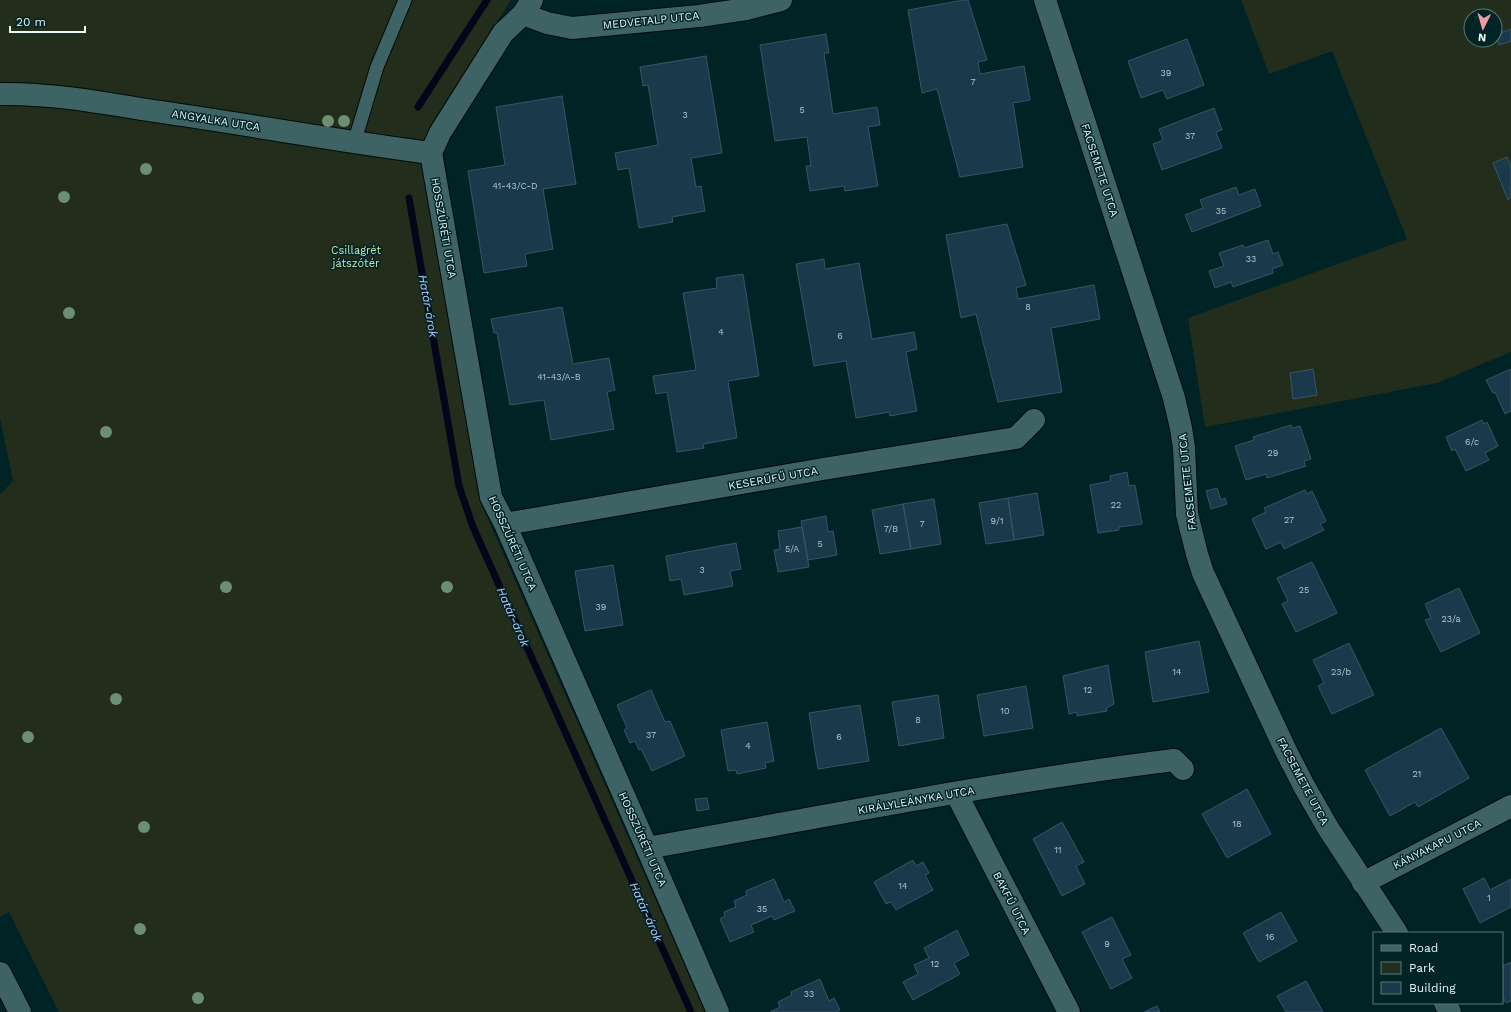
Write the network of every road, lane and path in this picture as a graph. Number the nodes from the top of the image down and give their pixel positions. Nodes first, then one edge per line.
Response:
1 (405, 0) edge
2 (781, 0) edge
3 (1045, 0) edge
4 (528, 7) edge
5 (0, 94) edge
6 (354, 143) junction
7 (431, 153) junction
8 (1034, 420) dead end
9 (504, 524) junction
10 (1183, 769) dead end
11 (956, 794) junction
12 (1511, 806) edge
13 (647, 848) junction
14 (1363, 883) junction
15 (1396, 932) edge
16 (0, 973) edge
17 (20, 1012) edge
18 (718, 1012) edge
19 (1069, 1012) edge

1 - 6 lane
2 - 4 street, MEDVETALP UTCA
3 - 14 street, FACSEMETE UTCA
4 - 7 street
5 - 6 street, ANGYALKA UTCA
6 - 7 street, ANGYALKA UTCA
7 - 9 street, HOSSZÚRÉTI UTCA
8 - 9 street, KESERŰFŰ UTCA
9 - 13 street, HOSSZÚRÉTI UTCA
10 - 11 street, KIRÁLYLEÁNYKA UTCA
11 - 13 street, KIRÁLYLEÁNYKA UTCA
11 - 19 street, BAKFŰ UTCA
12 - 14 street, KÁNYAKAPU UTCA
13 - 18 street, HOSSZÚRÉTI UTCA
14 - 15 street, FACSEMETE UTCA
16 - 17 street

